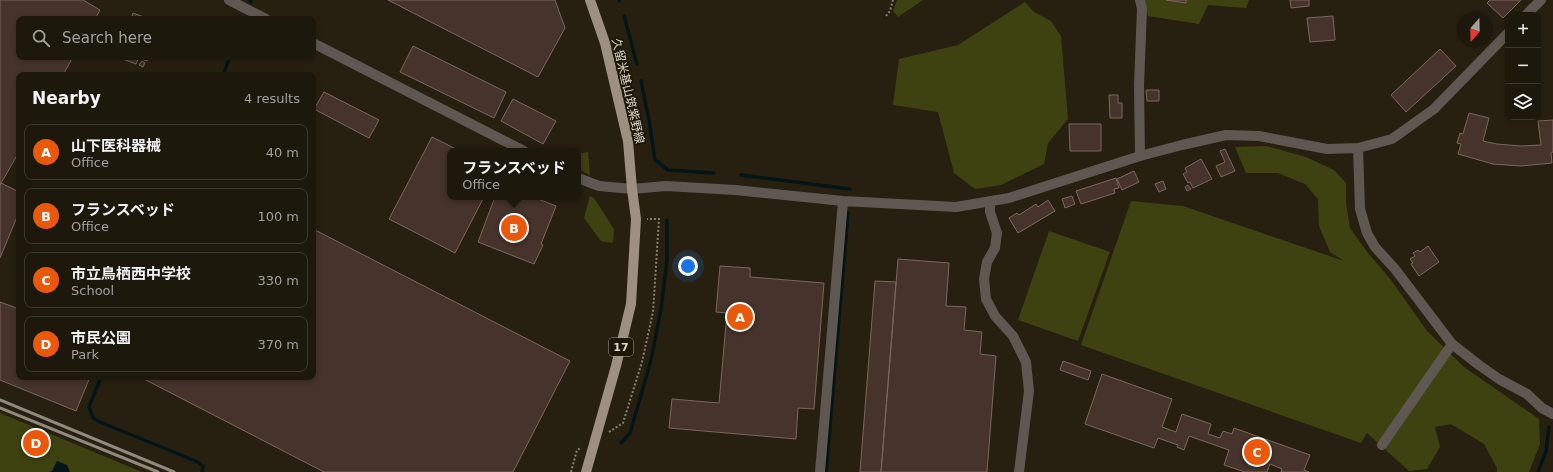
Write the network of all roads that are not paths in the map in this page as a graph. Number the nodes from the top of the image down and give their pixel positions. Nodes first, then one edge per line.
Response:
1 (229, 0) edge
2 (590, 0) edge
3 (1140, 0) edge
4 (1541, 0) edge
5 (1529, 12) edge
6 (260, 16) edge
7 (1505, 35) edge
8 (316, 45) edge
9 (518, 148) edge
10 (1358, 148) junction
11 (1140, 156) junction
12 (581, 179) edge
13 (632, 189) junction
14 (843, 201) junction
15 (990, 201) junction
16 (1452, 344) junction
17 (1553, 414) edge
18 (1382, 445) dead end
19 (586, 472) edge
20 (820, 472) edge
21 (1019, 472) edge

1 - 6 street
2 - 13 main road, 久留米基山筑紫野線 / 17
3 - 11 street
4 - 5 street
7 - 10 street
8 - 9 street
10 - 11 street
10 - 16 street
11 - 15 street
12 - 13 street
13 - 14 street
13 - 19 main road, 久留米基山筑紫野線 / 17
14 - 15 street
14 - 20 street
15 - 21 street
16 - 17 street
16 - 18 street

